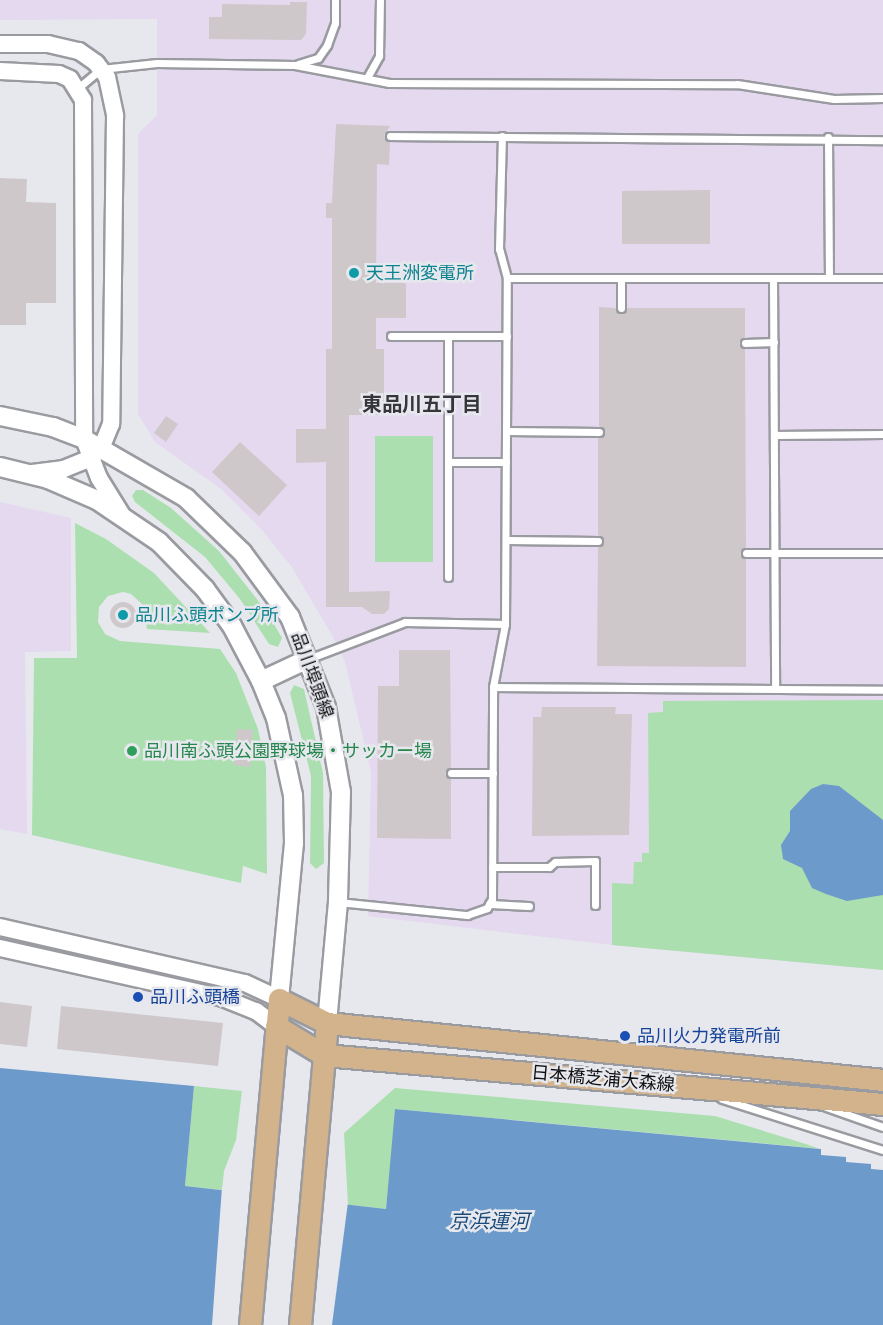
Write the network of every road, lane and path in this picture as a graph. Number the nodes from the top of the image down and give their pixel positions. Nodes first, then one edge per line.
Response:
1 (335, 0) edge
2 (380, 0) edge
3 (0, 44) edge
4 (295, 64) junction
5 (100, 69) junction
6 (0, 71) edge
7 (368, 76) junction
8 (78, 88) junction
9 (883, 98) edge
10 (390, 136) dead end
11 (502, 136) junction
12 (828, 137) junction
13 (883, 140) edge
14 (507, 278) junction
15 (621, 278) junction
16 (773, 278) junction
17 (829, 278) junction
18 (883, 279) edge
19 (621, 308) dead end
20 (391, 336) dead end
21 (448, 336) junction
22 (507, 336) junction
23 (774, 342) junction
24 (745, 343) dead end
25 (0, 416) edge
26 (506, 431) junction
27 (598, 432) dead end
28 (883, 434) edge
29 (774, 435) junction
30 (84, 439) junction
31 (96, 453) junction
32 (448, 462) junction
33 (506, 462) junction
34 (0, 467) edge
35 (21, 472) junction
36 (122, 515) junction
37 (506, 540) junction
38 (598, 541) dead end
39 (746, 553) dead end
40 (774, 553) junction
41 (883, 553) edge
42 (448, 577) dead end
43 (505, 624) junction
44 (308, 659) junction
45 (261, 681) junction
46 (493, 687) junction
47 (775, 689) junction
48 (883, 690) edge
49 (451, 773) dead end
50 (493, 773) junction
51 (492, 867) junction
52 (338, 902) junction
53 (489, 904) junction
54 (595, 905) dead end
55 (529, 906) dead end
56 (0, 927) edge
57 (0, 948) edge
58 (279, 999) junction
59 (327, 1023) junction
60 (276, 1026) junction
61 (324, 1056) junction
62 (883, 1080) edge
63 (680, 1086) junction
64 (796, 1096) junction
65 (883, 1104) edge
66 (883, 1128) edge
67 (883, 1150) edge
68 (250, 1325) edge
69 (300, 1325) edge

1 - 4 lane
2 - 7 lane
3 - 5 street
4 - 5 lane
4 - 7 lane
5 - 8 lane
5 - 31 street
6 - 8 street
7 - 9 lane
8 - 30 street
10 - 11 lane
11 - 12 lane
11 - 14 lane
12 - 13 lane
12 - 17 lane
14 - 15 lane
14 - 22 lane
15 - 16 lane
15 - 19 lane
16 - 17 lane
16 - 23 lane
17 - 18 lane
20 - 21 lane
21 - 22 lane
21 - 32 lane
22 - 26 lane
23 - 24 lane
23 - 29 lane
25 - 30 main road, 品川埠頭線
26 - 27 lane
26 - 33 lane
28 - 29 lane
29 - 40 lane
30 - 31 main road, 品川埠頭線
31 - 35 street
31 - 36 street
31 - 44 main road, 品川埠頭線
32 - 33 lane
32 - 42 lane
33 - 37 lane
34 - 35 main road
35 - 36 main road
36 - 45 main road
37 - 38 lane
37 - 43 lane
39 - 40 lane
40 - 41 lane
40 - 47 lane
43 - 44 lane
43 - 46 lane
44 - 45 main road
44 - 52 main road, 品川埠頭線
45 - 58 main road
46 - 47 lane
46 - 50 lane
47 - 48 lane
49 - 50 lane
50 - 51 lane
51 - 53 lane
51 - 54 lane
52 - 53 lane
52 - 59 main road, 品川埠頭線
53 - 55 lane
56 - 58 street
57 - 60 street
58 - 59 main road, 日本橋芝浦大森線
58 - 60 main road
59 - 61 main road
59 - 62 main road, 日本橋芝浦大森線
60 - 61 main road, 日本橋芝浦大森線
60 - 68 main road
61 - 63 main road, 日本橋芝浦大森線
61 - 69 main road
63 - 64 main road, 日本橋芝浦大森線
63 - 67 lane
64 - 65 main road, 日本橋芝浦大森線
64 - 66 lane

